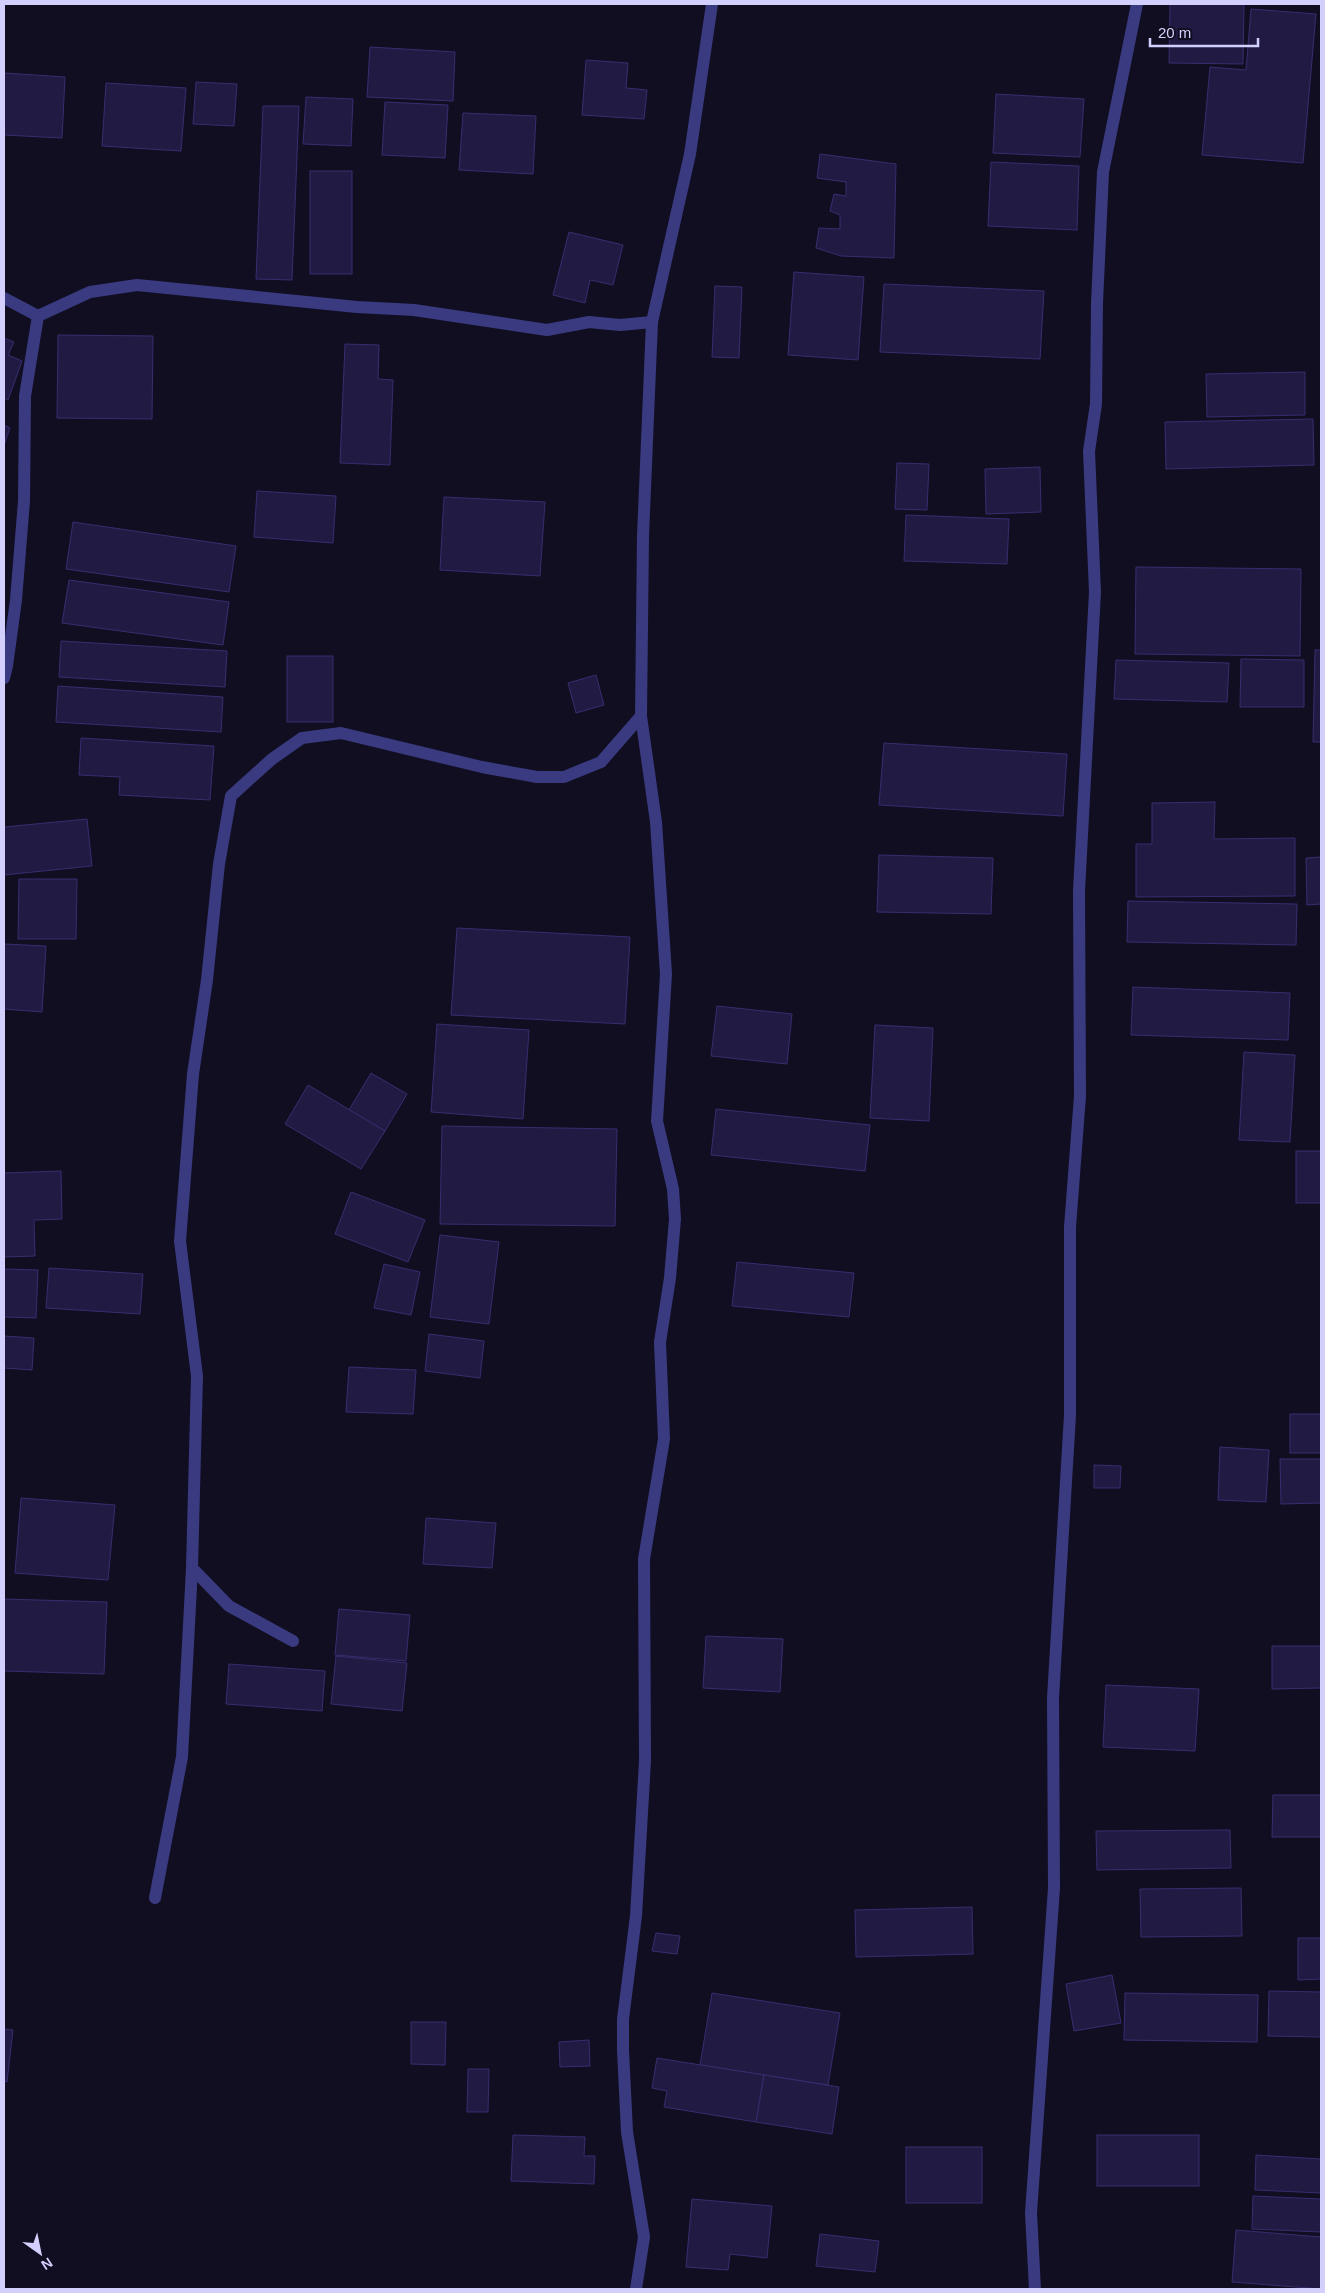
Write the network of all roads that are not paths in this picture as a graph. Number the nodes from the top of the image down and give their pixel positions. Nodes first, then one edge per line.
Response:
1 (712, 4) edge
2 (1137, 4) edge
3 (4, 298) edge
4 (38, 316) junction
5 (652, 322) junction
6 (4, 678) edge
7 (641, 716) junction
8 (192, 1568) junction
9 (293, 1641) dead end
10 (155, 1898) dead end
11 (636, 2289) edge
12 (1034, 2289) edge

1 - 5 street
2 - 12 street
3 - 4 street
4 - 5 street
4 - 6 street
5 - 7 street
7 - 8 street
7 - 11 street
8 - 9 street
8 - 10 street

